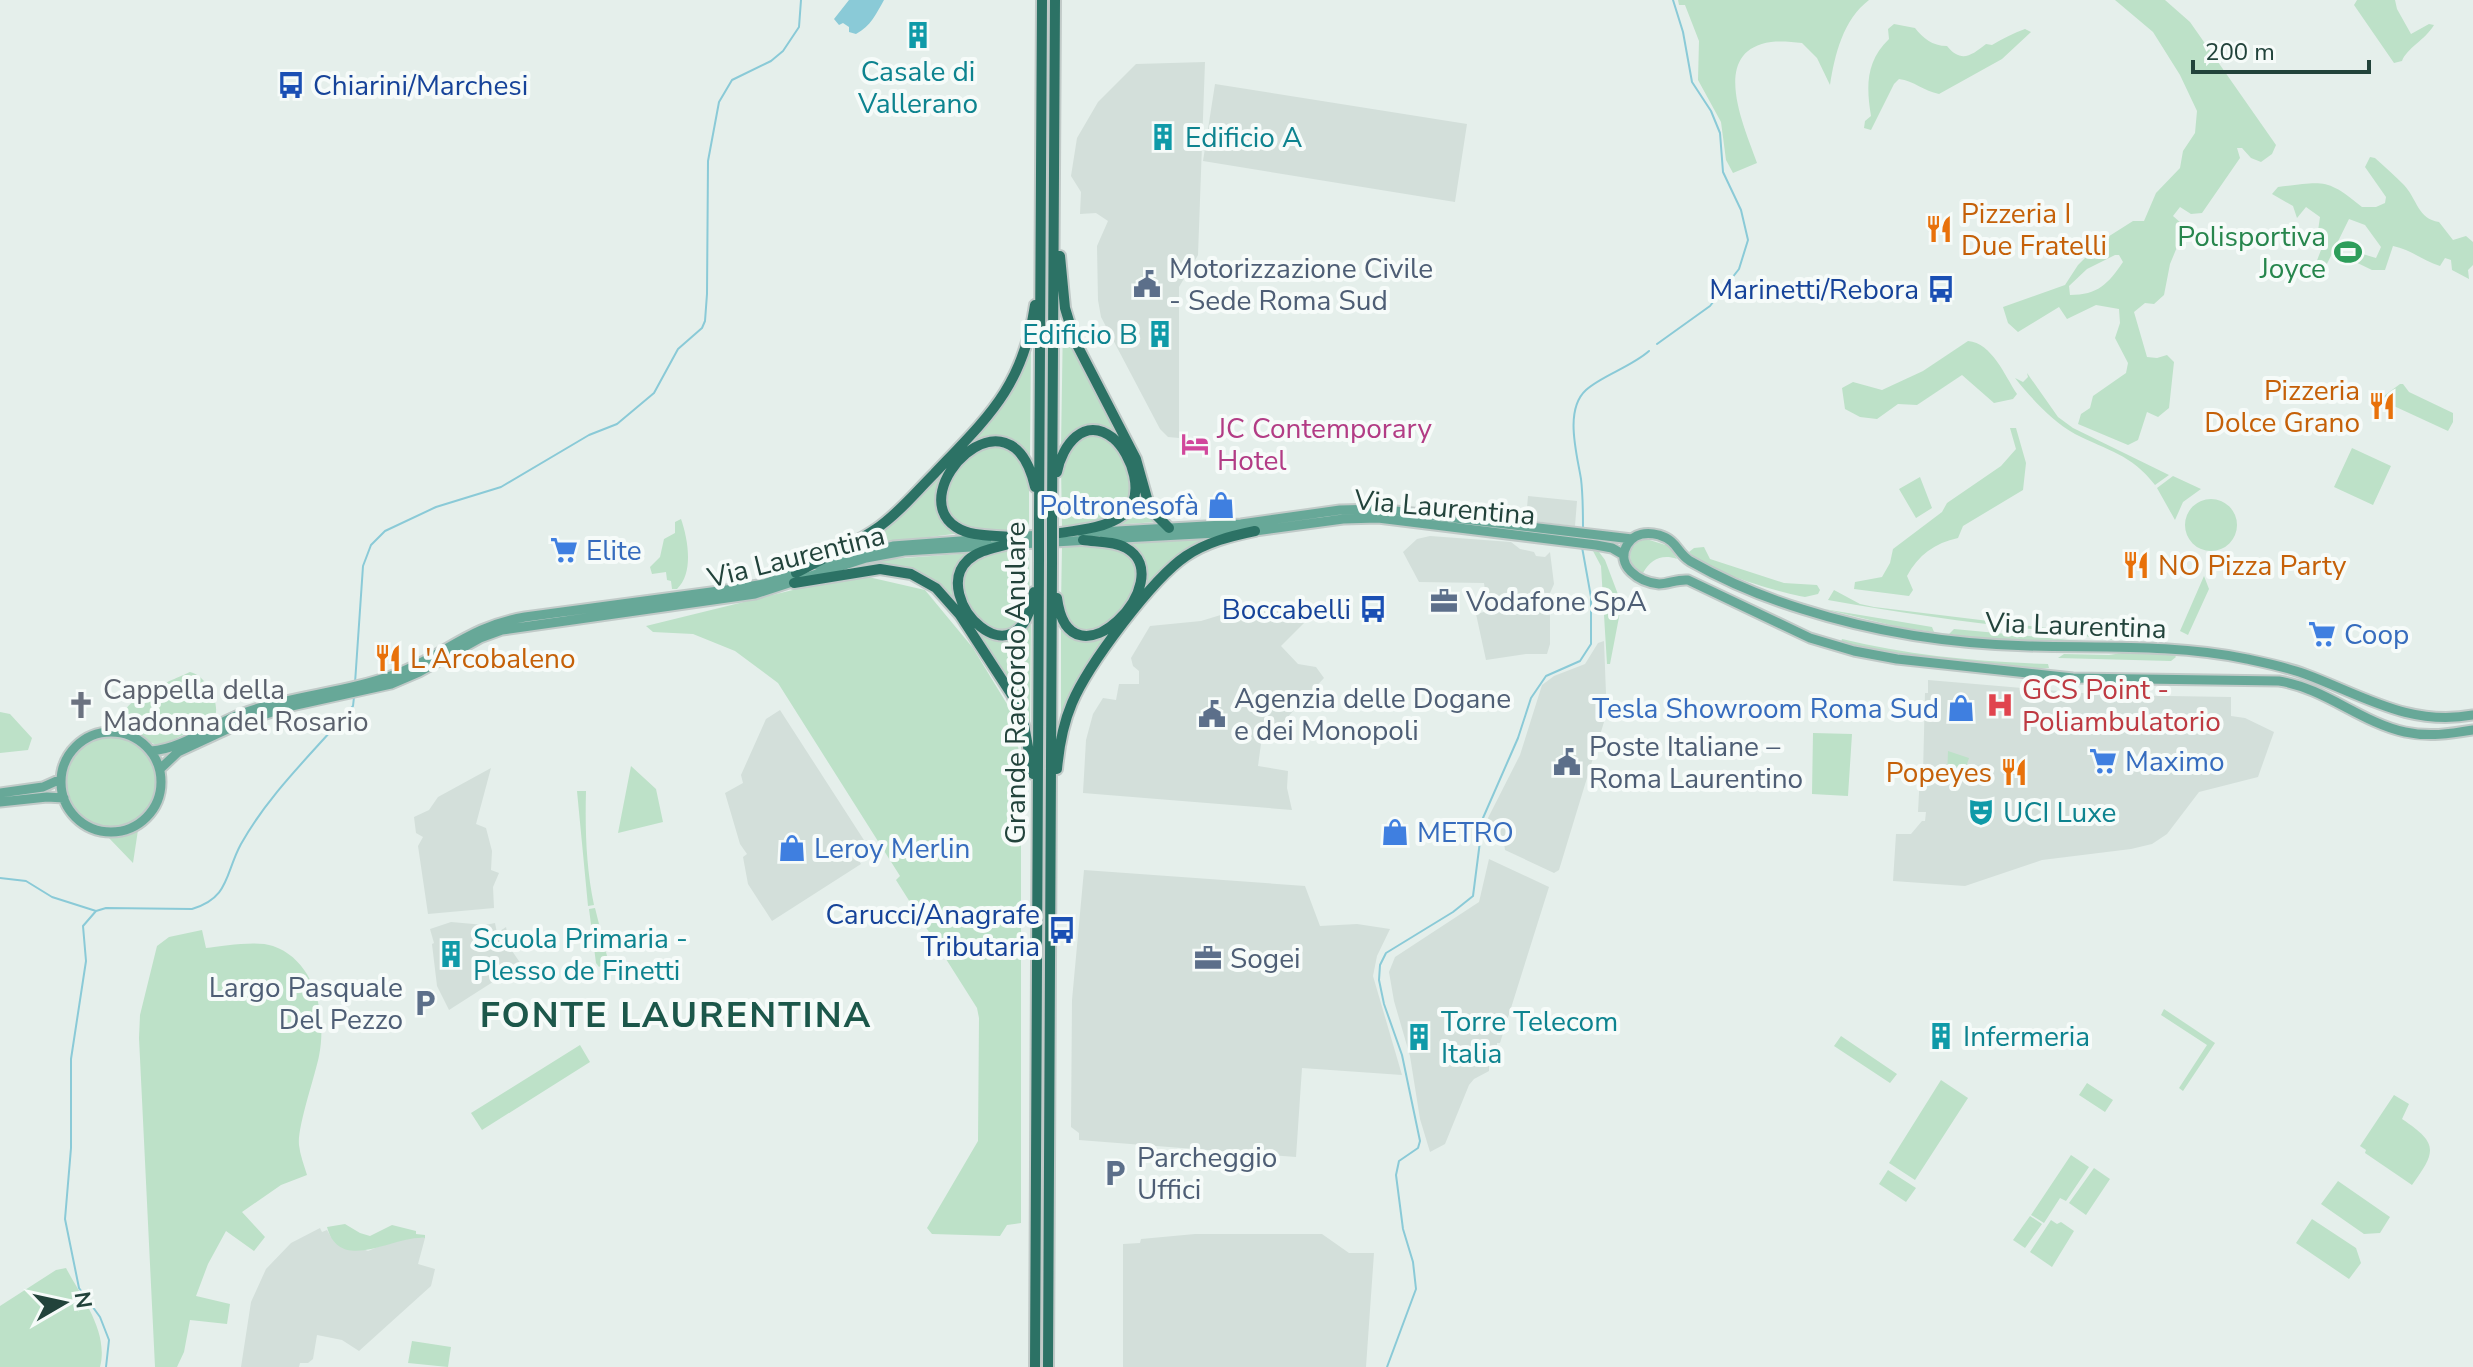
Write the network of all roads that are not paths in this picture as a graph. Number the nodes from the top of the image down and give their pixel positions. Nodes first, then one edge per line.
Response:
1 (1042, 0) edge
2 (1055, 0) edge
3 (1054, 189) junction
4 (1041, 263) junction
5 (1039, 505) junction
6 (1052, 505) junction
7 (1169, 528) junction
8 (1255, 531) junction
9 (1044, 535) junction
10 (1577, 537) junction
11 (1590, 539) junction
12 (1632, 539) junction
13 (1083, 540) junction
14 (1009, 541) junction
15 (1624, 555) junction
16 (1682, 555) junction
17 (1039, 559) junction
18 (1052, 562) junction
19 (795, 578) junction
20 (1672, 580) junction
21 (355, 689) junction
22 (2473, 715) edge
23 (2473, 730) edge
24 (151, 751) junction
25 (160, 769) junction
26 (61, 779) junction
27 (0, 793) edge
28 (64, 798) junction
29 (0, 802) edge
30 (1038, 807) junction
31 (1051, 827) junction
32 (1035, 1367) edge
33 (1048, 1367) edge

1 - 4 highway, Grande Raccordo Anulare
2 - 3 highway, Grande Raccordo Anulare
3 - 6 highway, Grande Raccordo Anulare
3 - 7 highway
4 - 5 highway, Grande Raccordo Anulare
4 - 19 highway
5 - 14 highway
5 - 17 highway, Grande Raccordo Anulare, bridge
6 - 9 highway
6 - 18 highway, Grande Raccordo Anulare, bridge
7 - 9 main road, Via Laurentina
7 - 10 main road, Via Laurentina
8 - 10 main road, Via Laurentina
8 - 13 main road, Via Laurentina
8 - 31 highway
9 - 14 main road, Via Laurentina
10 - 11 main road, Via Laurentina
11 - 12 main road, Via Laurentina
11 - 15 main road, Via Laurentina
12 - 15 main road
12 - 16 main road, Via Laurentina
13 - 14 main road, Via Laurentina
13 - 18 highway
14 - 17 highway
14 - 19 main road, Via Laurentina
15 - 20 main road, Via Laurentina
16 - 20 main road
16 - 22 main road, Via Laurentina
17 - 30 highway, Grande Raccordo Anulare
18 - 31 highway, Grande Raccordo Anulare
19 - 21 main road, Via Laurentina
19 - 30 highway
20 - 23 main road, Via Laurentina
21 - 24 main road, Via Laurentina
21 - 25 main road, Via Laurentina
24 - 25 main road
24 - 26 main road
25 - 28 main road
26 - 27 main road
26 - 28 main road
28 - 29 main road
30 - 32 highway, Grande Raccordo Anulare
31 - 33 highway, Grande Raccordo Anulare

